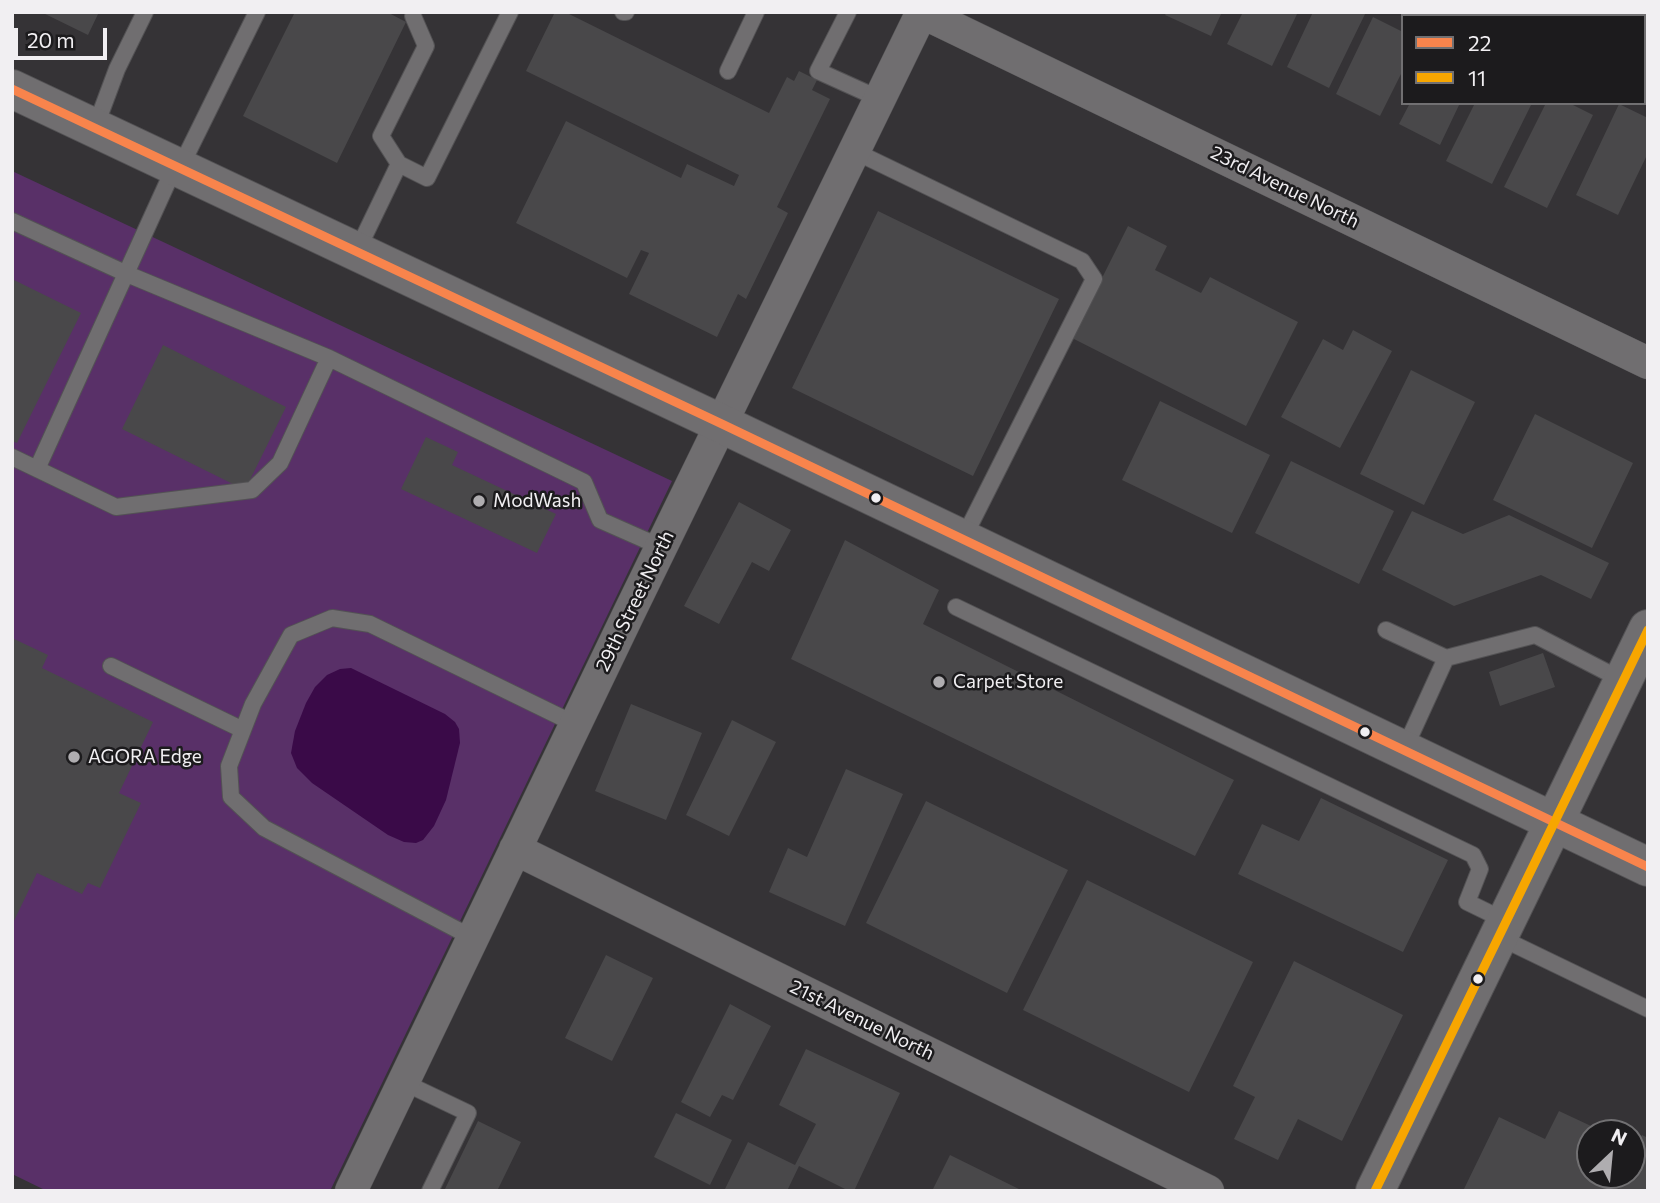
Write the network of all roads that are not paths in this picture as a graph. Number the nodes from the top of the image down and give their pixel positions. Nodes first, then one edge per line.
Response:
1 (145, 12) edge
2 (257, 12) edge
3 (510, 12) edge
4 (756, 12) edge
5 (848, 12) edge
6 (922, 12) edge
7 (413, 16) dead end
8 (728, 71) dead end
9 (12, 89) edge
10 (880, 99) junction
11 (95, 128) junction
12 (854, 151) junction
13 (399, 164) junction
14 (178, 167) junction
15 (12, 221) edge
16 (357, 251) junction
17 (127, 274) junction
18 (329, 358) junction
19 (1648, 363) edge
20 (722, 424) junction
21 (12, 457) edge
22 (37, 469) junction
23 (963, 539) junction
24 (661, 547) junction
25 (956, 607) dead end
26 (1648, 629) edge
27 (1386, 630) dead end
28 (1446, 658) junction
29 (111, 666) dead end
30 (1622, 680) junction
31 (575, 724) junction
32 (243, 730) junction
33 (1404, 750) junction
34 (1554, 822) junction
35 (515, 849) junction
36 (1648, 867) edge
37 (1502, 929) junction
38 (473, 937) junction
39 (1648, 1009) edge
40 (403, 1082) junction
41 (1172, 1183) edge
42 (351, 1191) edge
43 (430, 1191) edge
44 (1208, 1191) edge
45 (1376, 1191) edge

1 - 11 lane
2 - 14 lane
3 - 13 lane
4 - 8 lane
5 - 10 lane
6 - 10 street, 29th Street North
6 - 19 street, 23rd Avenue North
7 - 13 lane
9 - 11 main road
10 - 12 street, 29th Street North
11 - 14 main road
12 - 20 street, 29th Street North
12 - 23 lane
13 - 16 lane
14 - 16 main road
14 - 17 lane
15 - 17 lane
16 - 20 main road
17 - 18 lane
17 - 22 lane
18 - 22 lane
18 - 24 lane
20 - 23 main road
20 - 24 street, 29th Street North
21 - 22 lane
23 - 33 main road
24 - 31 street, 29th Street North
25 - 37 lane
26 - 30 main road
27 - 28 lane
28 - 30 lane
28 - 33 lane
29 - 32 lane
30 - 34 main road
31 - 32 lane
31 - 35 street, 29th Street North
32 - 38 lane
33 - 34 main road
34 - 36 main road
34 - 37 main road
35 - 38 street, 29th Street North
35 - 41 street, 21st Avenue North
37 - 39 lane
37 - 45 main road
38 - 40 street, 29th Street North
40 - 42 street, 29th Street North
40 - 43 lane
41 - 44 street, 21st Avenue North

